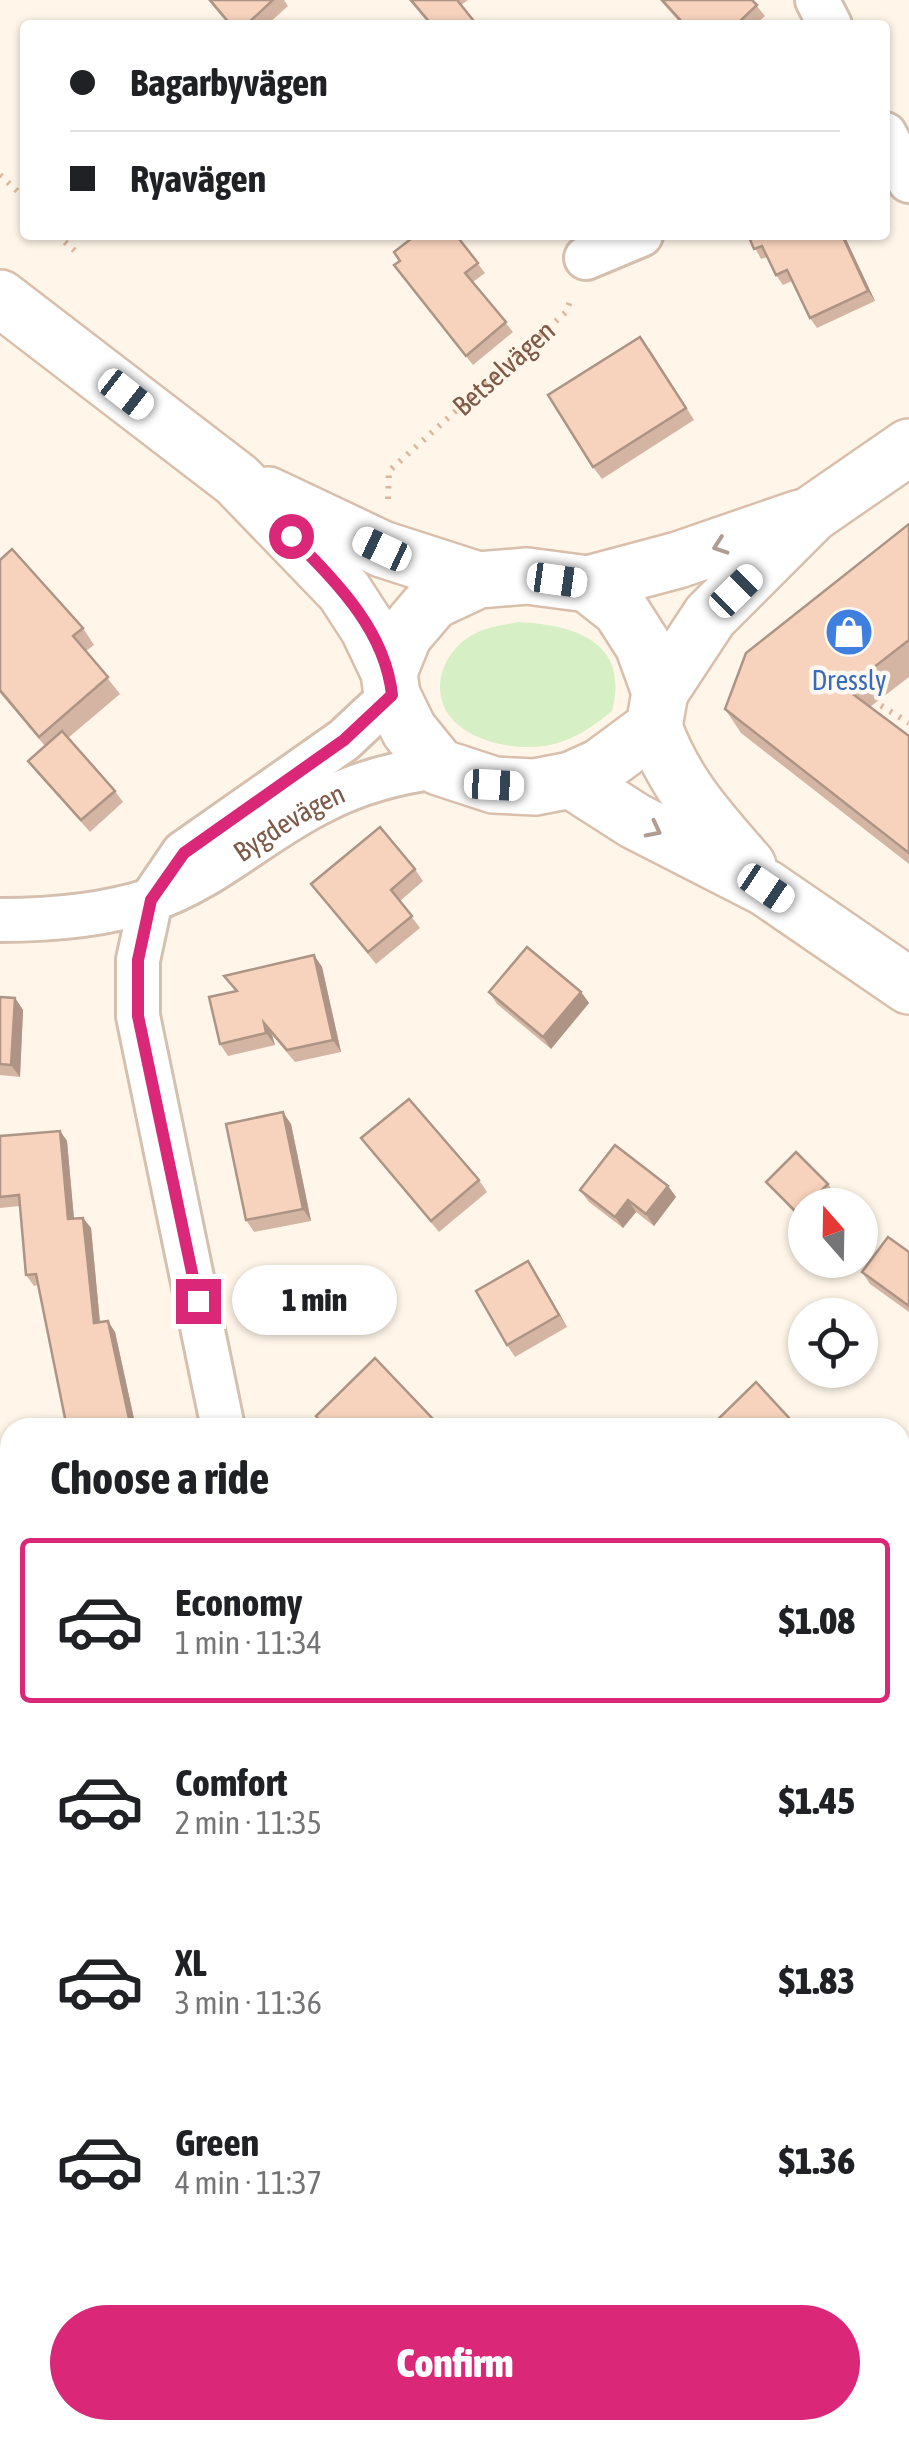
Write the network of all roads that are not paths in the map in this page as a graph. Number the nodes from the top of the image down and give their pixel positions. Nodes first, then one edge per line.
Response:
1 (890, 144) edge
2 (909, 181) edge
3 (629, 240) edge
4 (586, 258) road end
5 (0, 298) edge
6 (909, 446) edge
7 (237, 480) junction
8 (812, 514) junction
9 (478, 580) junction
10 (588, 584) junction
11 (390, 684) junction
12 (657, 709) junction
13 (440, 767) junction
14 (571, 780) junction
15 (766, 888) junction
16 (151, 900) junction
17 (0, 920) edge
18 (909, 986) edge
19 (228, 1418) edge

1 - 2 street
3 - 4 street
5 - 7 street
6 - 8 street
7 - 9 street
7 - 11 street
8 -> 10 street
8 - 12 street
9 - 10 street
9 - 11 street
10 - 12 street
11 - 13 street
11 - 16 street, Bygdevägen
12 - 14 street
12 - 15 street
13 - 14 street
13 - 16 street, Bygdevägen
14 -> 15 street
15 - 18 street
16 - 17 street, Bygdevägen
16 - 19 street

